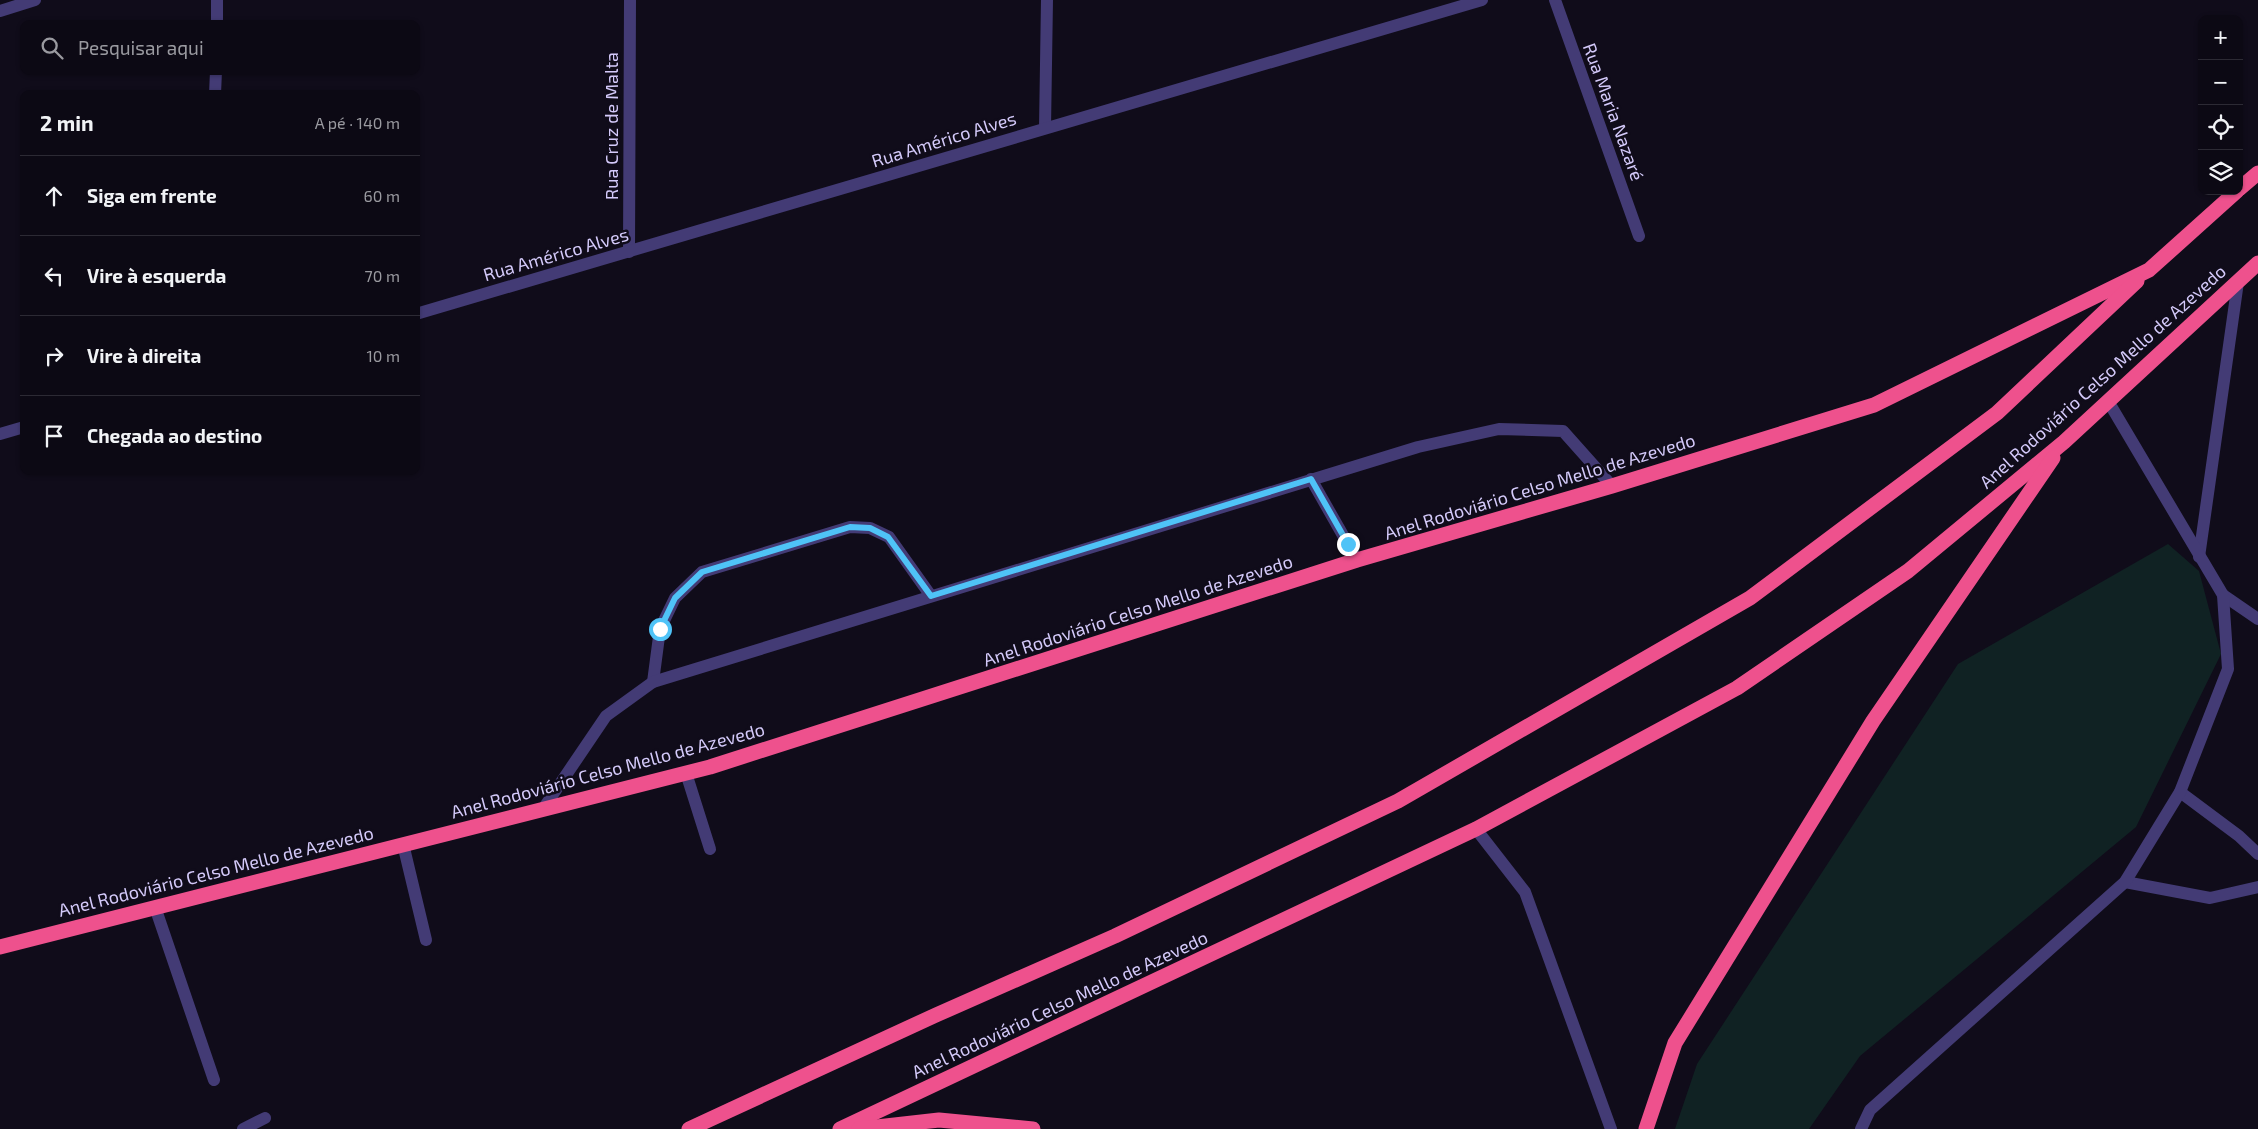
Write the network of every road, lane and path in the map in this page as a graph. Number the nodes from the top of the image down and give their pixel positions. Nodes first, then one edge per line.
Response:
1 (35, 0) edge
2 (218, 0) edge
3 (630, 0) edge
4 (1047, 0) edge
5 (1482, 0) edge
6 (1555, 0) edge
7 (1459, 3) edge
8 (0, 11) edge
9 (217, 20) edge
10 (216, 75) edge
11 (215, 90) edge
12 (1045, 128) junction
13 (2258, 173) edge
14 (2243, 186) edge
15 (2232, 195) edge
16 (1639, 236) dead end
17 (629, 252) junction
18 (2258, 263) edge
19 (2149, 270) junction
20 (2238, 282) junction
21 (420, 313) edge
22 (2108, 401) junction
23 (20, 428) edge
24 (0, 434) edge
25 (2064, 442) junction
26 (1311, 479) junction
27 (1612, 486) junction
28 (2199, 557) junction
29 (1357, 560) junction
30 (2223, 595) junction
31 (931, 596) junction
32 (2258, 619) edge
33 (653, 682) junction
34 (686, 773) junction
35 (2180, 792) junction
36 (544, 809) junction
37 (1476, 830) junction
38 (403, 844) junction
39 (710, 849) dead end
40 (2258, 854) edge
41 (2125, 882) junction
42 (2258, 887) edge
43 (155, 907) junction
44 (426, 940) dead end
45 (0, 947) edge
46 (214, 1080) dead end
47 (265, 1118) dead end
48 (243, 1129) edge
49 (689, 1129) edge
50 (840, 1129) edge
51 (859, 1129) edge
52 (1033, 1129) edge
53 (1611, 1129) edge
54 (1646, 1129) edge
55 (1861, 1129) edge

1 - 8 street
2 - 9 street
3 - 17 street, Rua Cruz de Malta
4 - 12 street
5 - 7 street, Rua Américo Alves
6 - 16 street, Rua Maria Nazaré
7 - 12 street, Rua Américo Alves
10 - 11 street
12 - 17 street, Rua Américo Alves
13 - 14 highway, Anel Rodoviário Celso Mello de Azevedo
15 - 19 highway, Anel Rodoviário Celso Mello de Azevedo
17 - 21 street, Rua Américo Alves
18 - 20 highway, Anel Rodoviário Celso Mello de Azevedo
19 - 27 highway, Anel Rodoviário Celso Mello de Azevedo
19 - 49 highway
20 - 22 highway, Anel Rodoviário Celso Mello de Azevedo
20 - 28 street
22 - 25 highway, Anel Rodoviário Celso Mello de Azevedo
22 - 28 street
23 - 24 street
25 - 37 highway, Anel Rodoviário Celso Mello de Azevedo
25 - 54 highway
26 - 27 street
26 - 29 street
26 - 31 street
27 - 29 highway, Anel Rodoviário Celso Mello de Azevedo
28 - 30 street
29 - 34 highway, Anel Rodoviário Celso Mello de Azevedo
30 - 32 street
30 - 35 street
31 - 33 street
31 - 33 street
33 - 36 street
34 - 36 highway, Anel Rodoviário Celso Mello de Azevedo
34 - 39 street
35 - 40 street
35 - 41 street
36 - 38 highway, Anel Rodoviário Celso Mello de Azevedo
37 - 50 highway, Anel Rodoviário Celso Mello de Azevedo
37 - 53 street
38 - 43 highway, Anel Rodoviário Celso Mello de Azevedo
38 - 44 street
41 - 42 street
41 - 55 street
43 - 45 highway, Anel Rodoviário Celso Mello de Azevedo
43 - 46 street
47 - 48 street
51 - 52 highway

